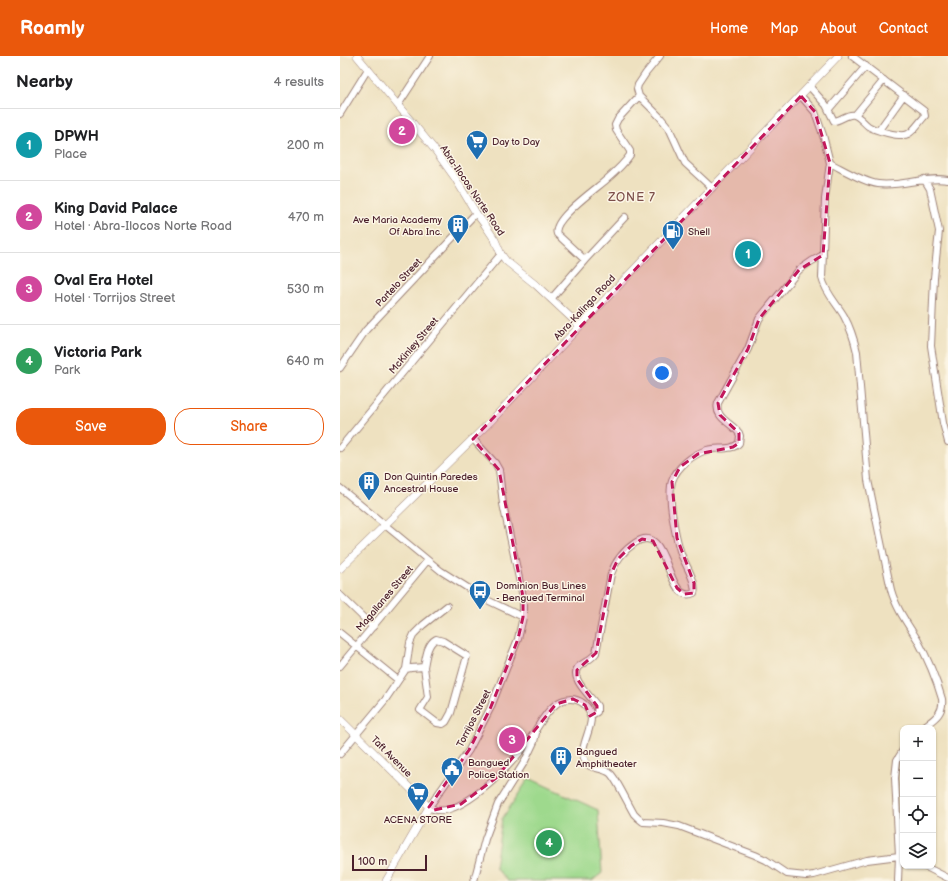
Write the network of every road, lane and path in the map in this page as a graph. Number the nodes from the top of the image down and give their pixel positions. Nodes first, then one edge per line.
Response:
1 (357, 56) edge
2 (430, 56) edge
3 (660, 56) edge
4 (838, 56) edge
5 (852, 56) edge
6 (866, 66) junction
7 (368, 69) junction
8 (884, 80) junction
9 (810, 87) junction
10 (904, 95) junction
11 (639, 96) junction
12 (801, 96) junction
13 (398, 105) junction
14 (828, 109) junction
15 (340, 114) edge
16 (855, 115) junction
17 (879, 130) junction
18 (830, 163) junction
19 (924, 179) junction
20 (948, 180) edge
21 (712, 188) junction
22 (476, 213) junction
23 (624, 218) dead end
24 (501, 254) junction
25 (823, 255) junction
26 (585, 260) junction
27 (551, 299) junction
28 (580, 326) junction
29 (340, 368) edge
30 (473, 439) junction
31 (948, 442) edge
32 (340, 448) edge
33 (340, 488) edge
34 (385, 524) junction
35 (427, 561) junction
36 (340, 569) edge
37 (340, 595) edge
38 (447, 606) dead end
39 (523, 617) junction
40 (373, 627) junction
41 (340, 633) edge
42 (356, 646) junction
43 (340, 666) edge
44 (424, 667) junction
45 (406, 670) junction
46 (398, 680) junction
47 (942, 708) junction
48 (948, 712) edge
49 (590, 716) junction
50 (340, 719) edge
51 (926, 725) edge
52 (537, 728) junction
53 (357, 735) junction
54 (340, 754) edge
55 (900, 755) edge
56 (429, 808) junction
57 (900, 844) edge
58 (900, 857) edge
59 (900, 865) edge
60 (930, 869) edge
61 (948, 878) edge
62 (386, 881) edge
63 (474, 881) edge
64 (898, 881) edge

1 - 7 main road, Abra-Ilocos Norte Road
2 - 13 street
3 - 11 street
4 - 9 main road, Abra-Kalinga Road
5 - 6 street
6 - 8 street
6 - 14 street
7 - 13 main road, Abra-Ilocos Norte Road
7 - 15 street
8 - 10 street
8 - 16 street
9 - 12 main road, Abra-Kalinga Road
9 - 14 street
10 - 17 street
10 - 17 street
11 - 21 street
11 - 26 street
12 - 18 street
12 - 21 main road, Abra-Kalinga Road
13 - 22 main road, Abra-Ilocos Norte Road
14 - 16 street
16 - 17 street
18 - 19 street
18 - 25 street
19 - 20 street
19 - 31 street
21 - 28 main road, Abra-Kalinga Road
22 - 24 main road, Abra-Ilocos Norte Road
22 - 29 street, Partelo Street
23 - 26 street
24 - 27 main road, Abra-Ilocos Norte Road
24 - 32 street, McKinley Street
25 - 47 street
25 - 49 street
26 - 27 street
27 - 28 main road, Abra-Ilocos Norte Road
28 - 30 main road, Abra-Kalinga Road
30 - 34 main road, Abra-Kalinga Road
30 - 39 street, Torrijos Street
33 - 34 street
34 - 35 street
34 - 36 main road, Abra-Kalinga Road
35 - 39 street
35 - 40 street, Magallanes Street
37 - 40 street
38 - 45 street
39 - 56 street, Torrijos Street
40 - 42 street, Magallanes Street
41 - 42 street
42 - 43 street, Magallanes Street
42 - 46 street
44 - 44 street
44 - 45 street
45 - 46 street
46 - 53 street
47 - 48 street
47 - 51 street
49 - 52 street
49 - 58 street
50 - 53 main road, Taft Avenue
52 - 56 street
52 - 63 street
53 - 54 street
53 - 56 main road, Taft Avenue
55 - 57 street
56 - 62 main road, Torrijos Street
59 - 64 street
60 - 61 street

